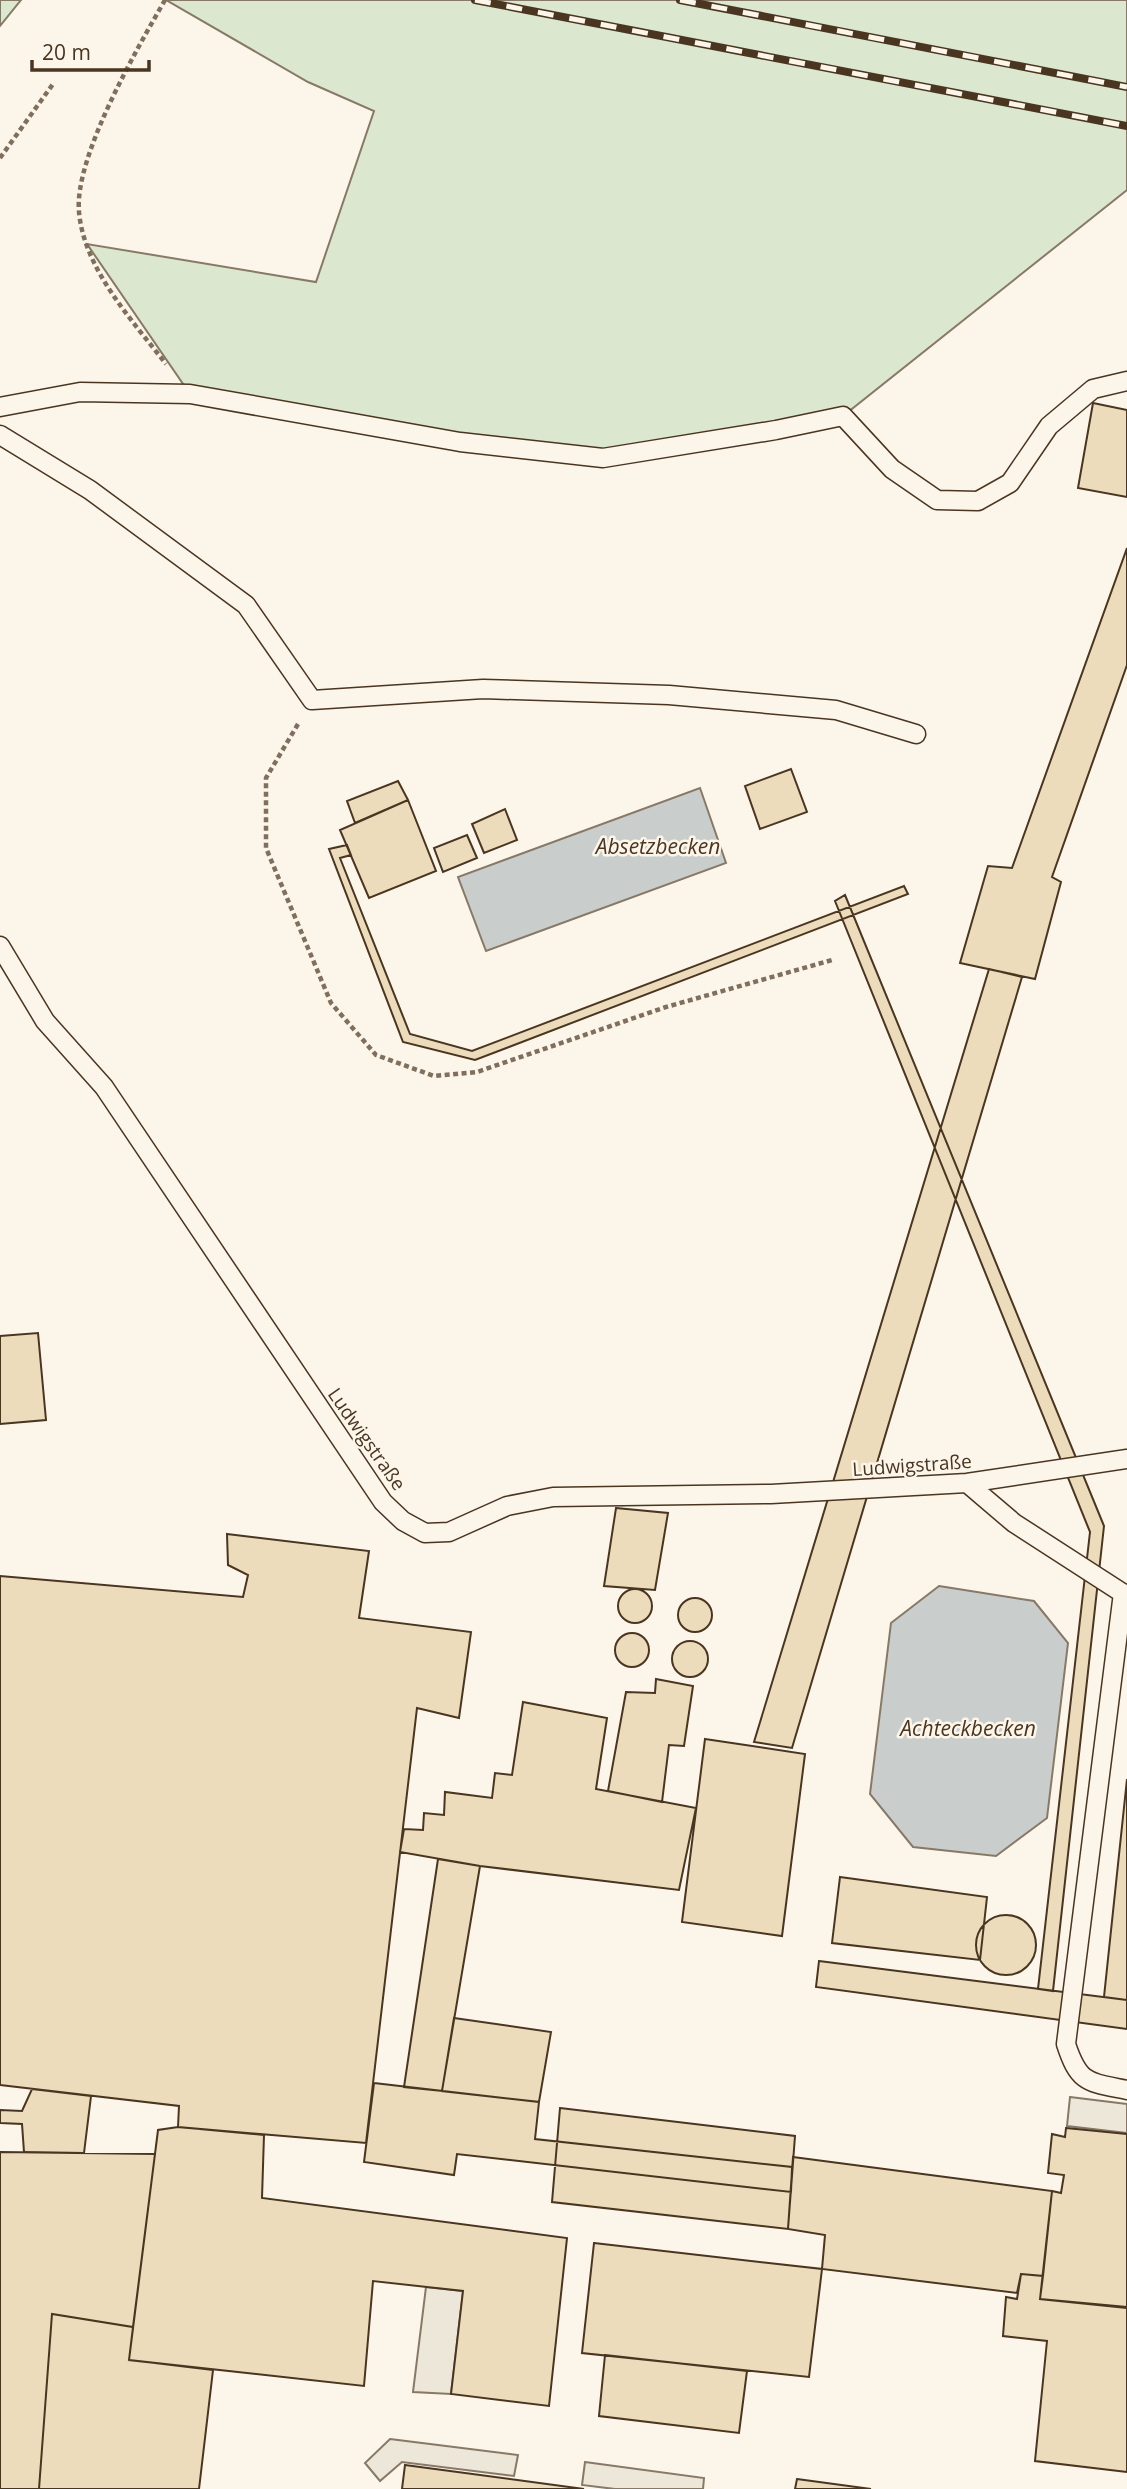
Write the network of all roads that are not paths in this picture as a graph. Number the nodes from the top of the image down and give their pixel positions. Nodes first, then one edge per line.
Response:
1 (1127, 381) edge
2 (0, 407) edge
3 (0, 435) edge
4 (916, 734) dead end
5 (0, 946) edge
6 (1127, 1460) edge
7 (967, 1483) junction
8 (1125, 1595) edge
9 (1127, 2090) edge

1 - 2 lane
3 - 4 lane
5 - 7 lane, Ludwigstraße
6 - 7 lane, Ludwigstraße
7 - 8 lane
8 - 9 lane

